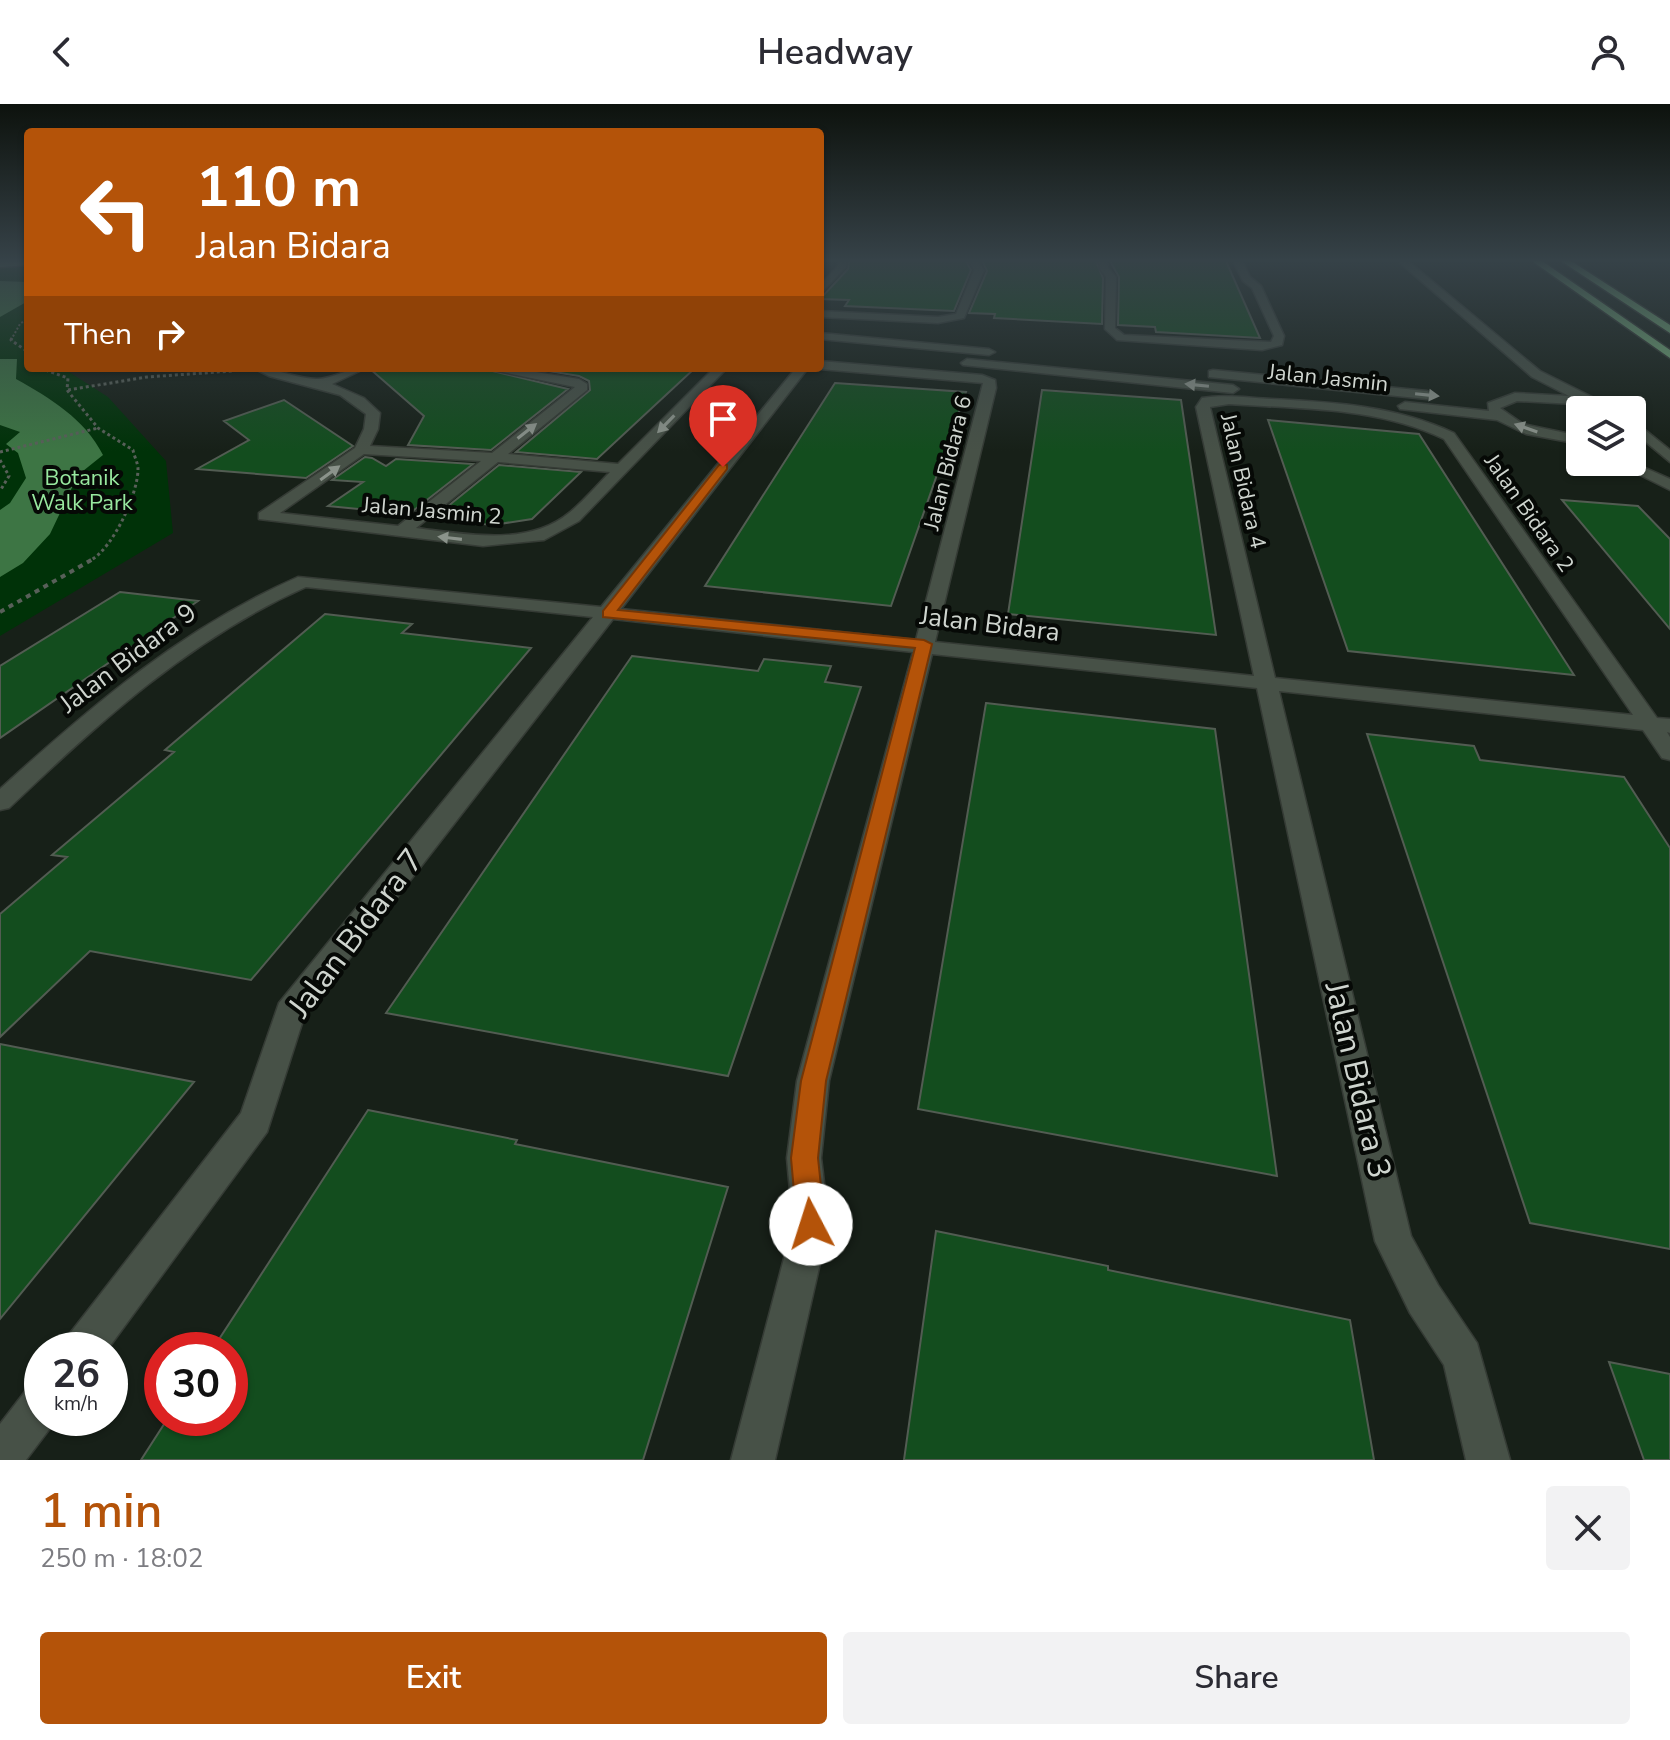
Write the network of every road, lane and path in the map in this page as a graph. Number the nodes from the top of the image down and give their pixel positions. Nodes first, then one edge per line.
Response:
1 (20, 324) edge
2 (1110, 324) edge
3 (1274, 324) edge
4 (1477, 324) edge
5 (1626, 324) edge
6 (824, 336) edge
7 (824, 348) edge
8 (24, 349) edge
9 (1670, 355) edge
10 (824, 365) edge
11 (51, 372) edge
12 (209, 372) edge
13 (275, 372) edge
14 (350, 372) edge
15 (514, 372) edge
16 (717, 372) edge
17 (799, 372) edge
18 (1536, 374) junction
19 (323, 383) junction
20 (67, 390) junction
21 (1579, 396) edge
22 (1515, 397) junction
23 (1566, 399) edge
24 (1320, 408) joint
25 (1497, 409) junction
26 (98, 428) junction
27 (1646, 438) edge
28 (1566, 439) edge
29 (361, 450) junction
30 (1, 452) edge
31 (493, 457) junction
32 (1670, 458) edge
33 (0, 460) edge
34 (622, 469) junction
35 (1646, 474) edge
36 (1670, 485) edge
37 (0, 491) edge
38 (401, 532) junction
39 (304, 581) joint
40 (0, 612) edge
41 (608, 614) junction
42 (924, 644) junction
43 (1269, 683) junction
44 (1659, 724) edge
45 (1670, 753) edge
46 (0, 802) edge
47 (96, 1332) edge
48 (24, 1428) edge
49 (0, 1459) edge
50 (753, 1460) edge
51 (1488, 1460) edge

1 - 8 path
2 - 3 street
4 - 18 street
5 - 9 highway
6 -> 25 street, Jalan Jasmin
25 -> 7 street, Jalan Jasmin
10 - 42 street, Jalan Bidara 6
11 - 20 path
12 - 20 path
13 - 19 street
14 - 19 street
31 -> 15 street
16 -> 34 street, Jalan Jasmin 2
17 - 41 street, Jalan Bidara 7
18 - 21 street
18 - 22 street
19 - 29 street
20 - 26 path
22 - 23 street
22 - 25 street
24 - 43 street, Jalan Bidara 4
24 - 44 street, Jalan Bidara 2
28 -> 25 street
26 - 30 path
26 - 40 path
27 - 32 street
29 - 31 street
38 -> 29 street, Jalan Jasmin 2
31 - 34 street
31 - 38 street
33 - 37 path
34 -> 38 street, Jalan Jasmin 2
35 - 36 street
39 - 41 street, Jalan Bidara
39 - 46 street, Jalan Bidara 9
41 - 42 street, Jalan Bidara
41 - 47 street, Jalan Bidara 7
42 - 43 street, Jalan Bidara
42 - 50 street
43 - 44 street, Jalan Bidara
43 - 51 street, Jalan Bidara 3
44 - 45 street, Jalan Bidara 2
48 - 49 street

